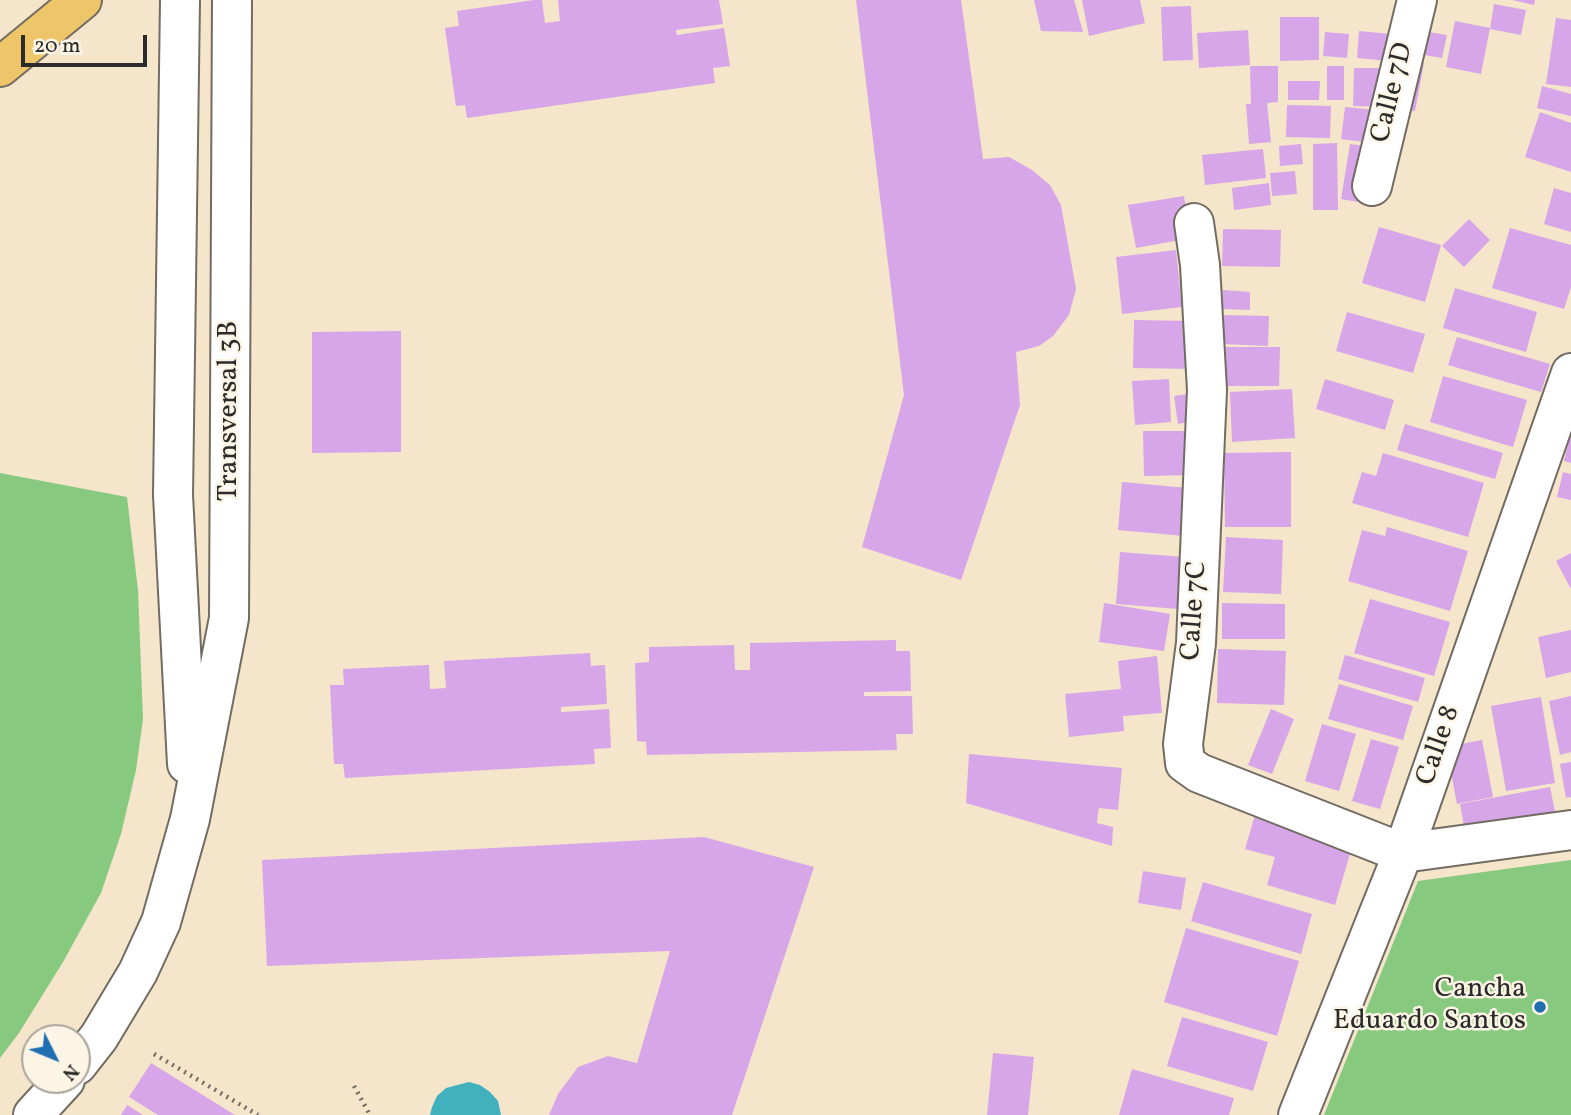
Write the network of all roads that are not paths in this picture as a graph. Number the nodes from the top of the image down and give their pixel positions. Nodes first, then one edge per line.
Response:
1 (82, 0) edge
2 (180, 0) edge
3 (232, 0) edge
4 (1417, 0) edge
5 (0, 67) edge
6 (1372, 186) dead end
7 (1195, 223) dead end
8 (1571, 373) edge
9 (190, 819) junction
10 (1571, 830) edge
11 (1403, 853) junction
12 (91, 1047) edge
13 (52, 1094) edge
14 (33, 1115) edge
15 (1298, 1115) edge

1 - 5 highway
2 - 9 street, Transversal 3B
3 - 9 street, Transversal 3B
4 - 6 street, Calle 7D
7 - 11 street, Calle 7C
8 - 11 street, Calle 8
9 - 12 street, Transversal 3B
10 - 11 street
11 - 15 street, Calle 8
13 - 14 street

